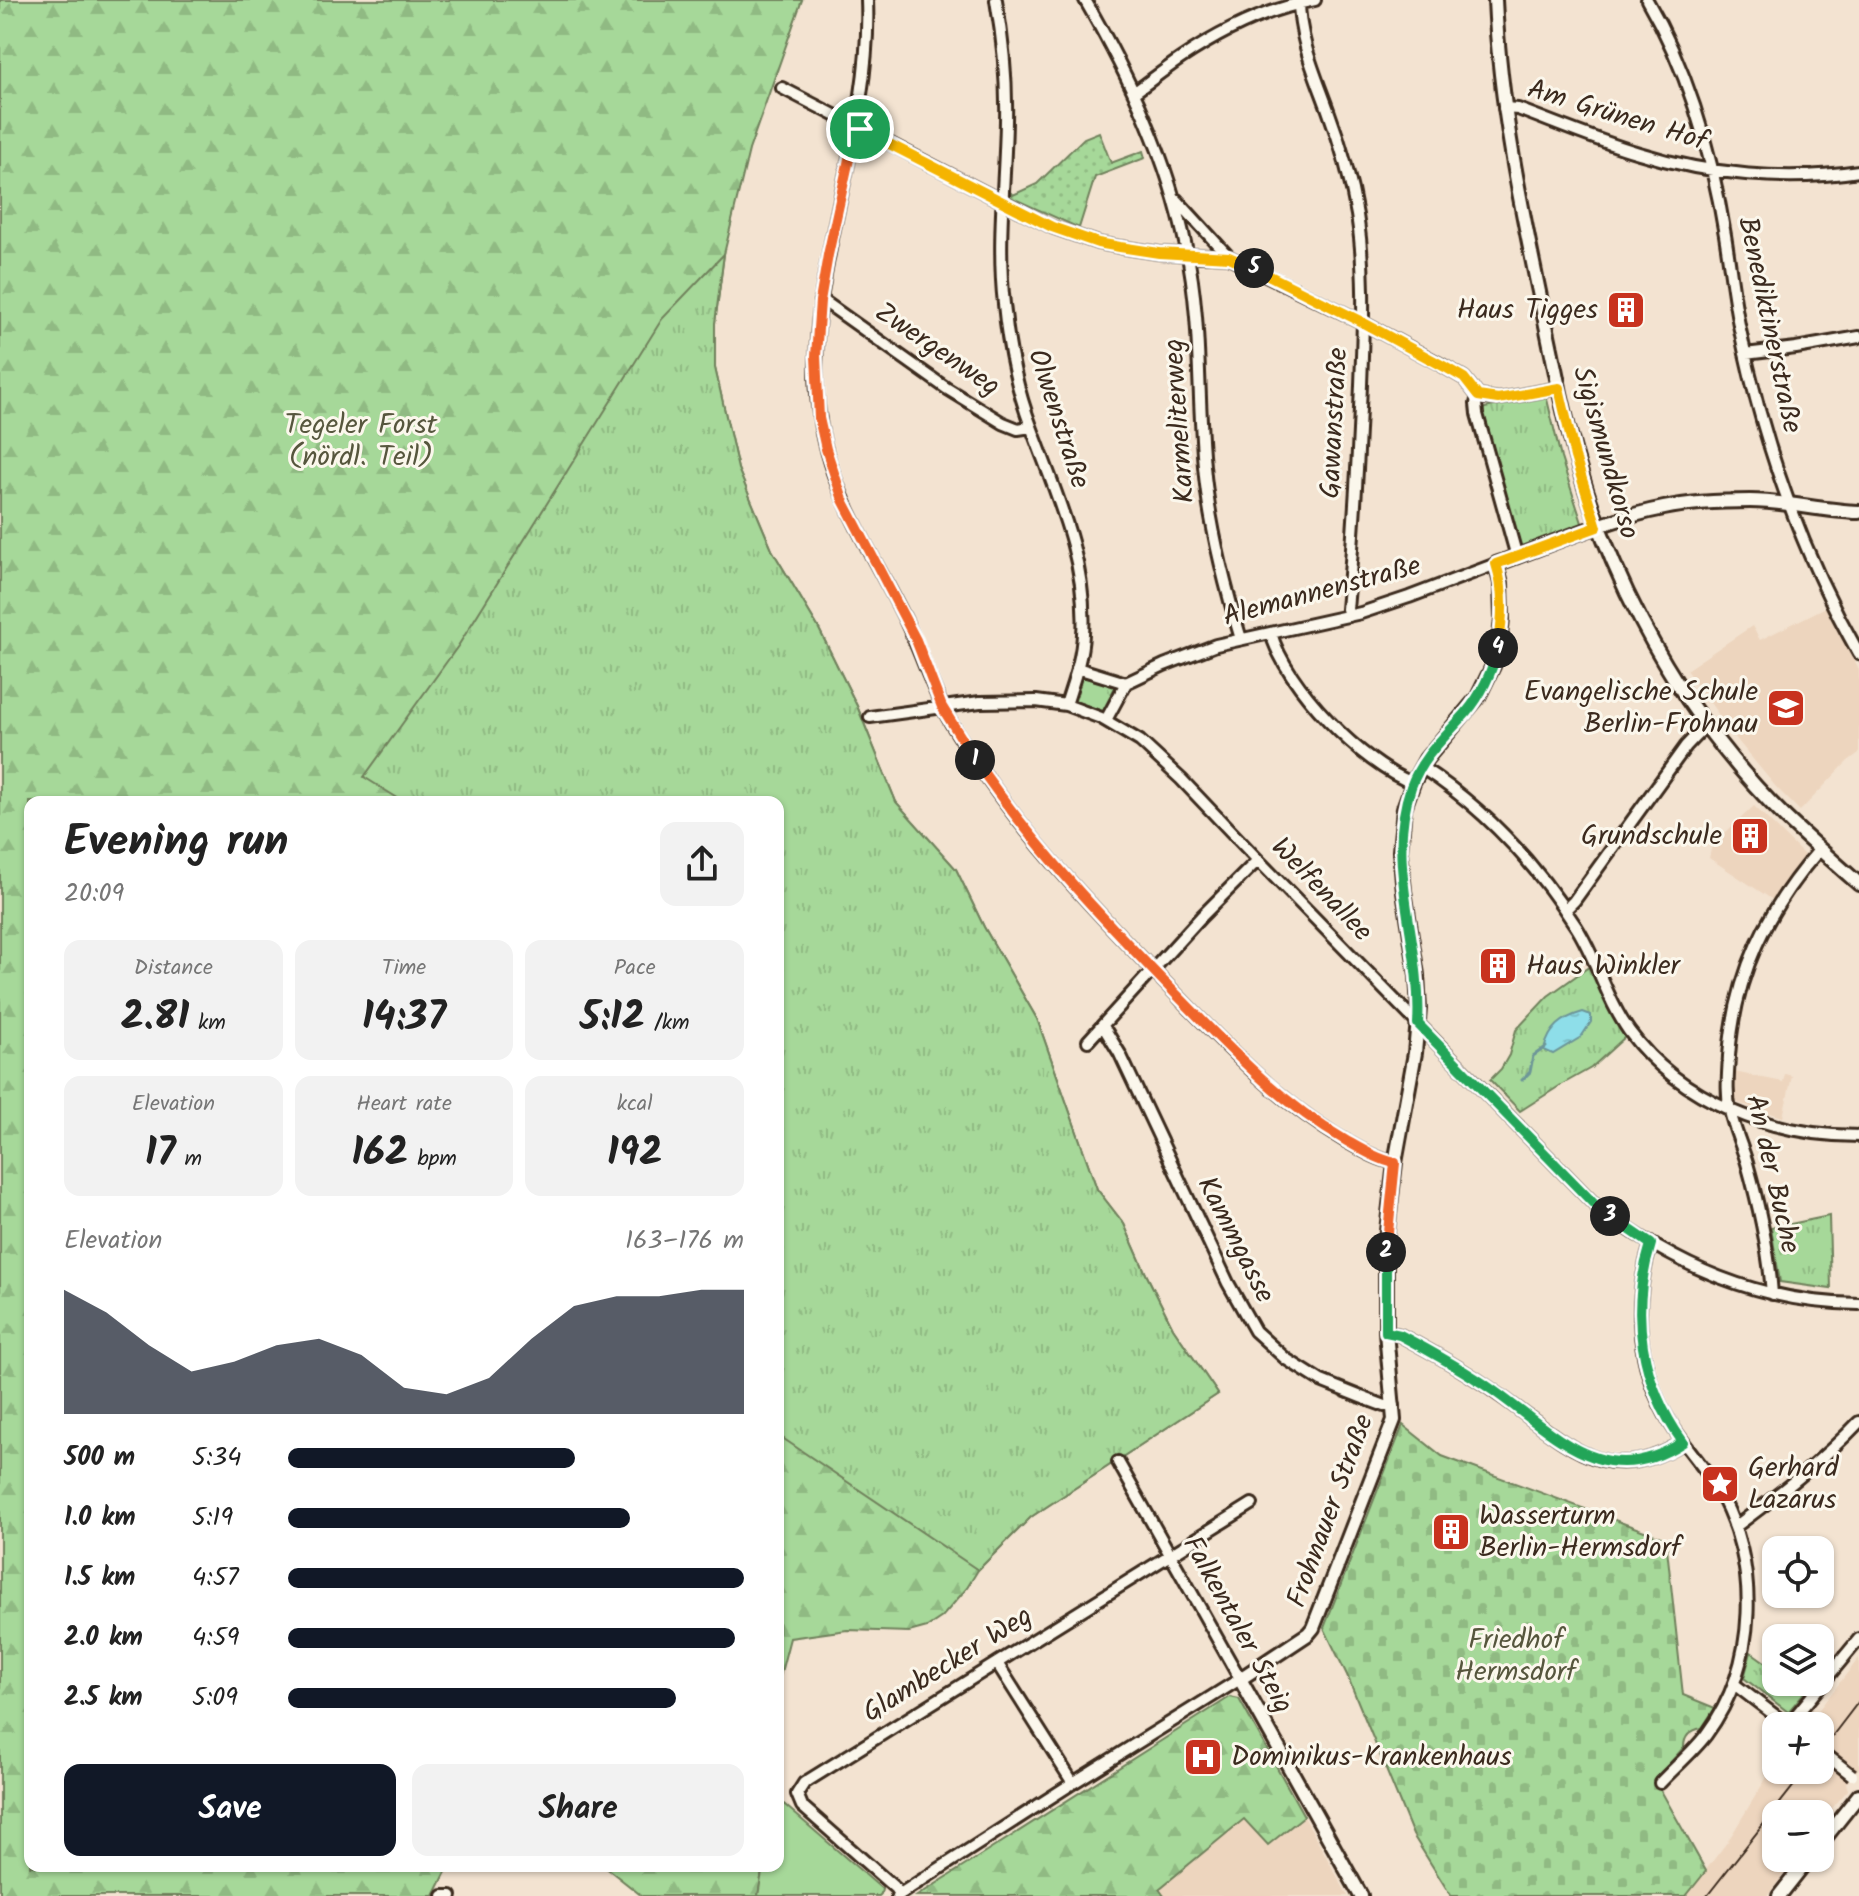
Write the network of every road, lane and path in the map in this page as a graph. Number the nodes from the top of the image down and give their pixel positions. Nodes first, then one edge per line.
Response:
1 (867, 0) edge
2 (996, 0) edge
3 (1085, 0) edge
4 (1315, 0) edge
5 (1495, 0) edge
6 (1647, 0) edge
7 (1299, 2) edge
8 (782, 88) dead end
9 (1135, 92) junction
10 (1504, 108) junction
11 (856, 127) junction
12 (1713, 170) junction
13 (1859, 171) edge
14 (1175, 197) junction
15 (1002, 201) junction
16 (1188, 254) junction
17 (1229, 257) junction
18 (820, 301) junction
19 (1363, 322) junction
20 (1859, 337) edge
21 (1745, 354) junction
22 (1559, 388) junction
23 (1478, 396) junction
24 (1031, 427) junction
25 (1790, 504) junction
26 (1859, 512) edge
27 (1597, 527) junction
28 (1517, 557) junction
29 (1496, 564) junction
30 (1349, 616) junction
31 (1271, 633) junction
32 (1241, 639) junction
33 (1859, 654) edge
34 (1077, 668) junction
35 (1126, 683) junction
36 (1066, 705) junction
37 (942, 707) junction
38 (870, 717) dead end
39 (1106, 720) junction
40 (1706, 725) junction
41 (1421, 767) junction
42 (1413, 783) junction
43 (1820, 849) junction
44 (1258, 860) junction
45 (1859, 884) edge
46 (1565, 910) junction
47 (1152, 970) junction
48 (1418, 1024) junction
49 (1103, 1026) junction
50 (1088, 1041) dead end
51 (1730, 1109) junction
52 (1859, 1136) edge
53 (1395, 1163) junction
54 (1651, 1244) junction
55 (1772, 1294) junction
56 (1859, 1304) edge
57 (1386, 1332) junction
58 (1394, 1406) junction
59 (1859, 1422) edge
60 (1683, 1442) junction
61 (1118, 1462) dead end
62 (1252, 1504) dead end
63 (1735, 1527) junction
64 (1171, 1555) junction
65 (1859, 1639) edge
66 (997, 1663) junction
67 (1240, 1679) junction
68 (1734, 1684) junction
69 (1771, 1712) edge
70 (1799, 1712) edge
71 (1834, 1762) edge
72 (1855, 1779) edge
73 (1073, 1783) junction
74 (1660, 1783) dead end
75 (1859, 1795) edge
76 (1834, 1826) edge
77 (1798, 1872) edge
78 (898, 1895) edge
79 (443, 1896) edge
80 (451, 1896) edge
81 (1361, 1896) edge
82 (1779, 1896) edge

1 - 11 street
2 - 15 street, Olwenstraße
3 - 9 street, Karmeliterweg
4 - 7 street
5 - 10 street, Sigismundkorso
6 - 12 street, Benediktinerstraße
7 - 9 street
7 - 19 street, Gawanstraße
8 - 11 street
9 - 14 street, Karmeliterweg
10 - 12 street, Am Grünen Hof
10 - 22 street, Sigismundkorso
11 - 15 street
11 - 18 street
12 - 13 street, Am Grünen Hof
12 - 21 street, Benediktinerstraße
14 - 16 street, Karmeliterweg
14 - 17 street, Karmeliterweg
15 - 16 street
15 - 24 street, Olwenstraße
16 - 17 street
16 - 32 street, Karmeliterweg
17 - 19 street
18 - 24 street, Zwergenweg
18 - 37 street
19 - 23 street
19 - 30 street, Gawanstraße
20 - 21 street
21 - 25 street, Benediktinerstraße
22 - 23 street
22 - 27 street, Sigismundkorso
23 - 28 street
24 - 34 street, Olwenstraße
25 - 26 street, Alemannenstraße
25 - 27 street, Alemannenstraße
25 - 33 street, Benediktinerstraße
27 - 28 street, Alemannenstraße
27 - 40 street, Sigismundkorso
28 - 29 street, Alemannenstraße
29 - 30 street, Alemannenstraße
29 - 41 street, Frohnauer Straße
30 - 31 street, Alemannenstraße
31 - 32 street, Alemannenstraße
31 - 42 street
32 - 35 street, Alemannenstraße
34 - 35 street
34 - 36 street, Olwenstraße
35 - 39 street
36 - 37 street, Welfenallee
36 - 39 street, Welfenallee
37 - 38 street, Welfenallee
37 - 47 street
39 - 44 street, Welfenallee
40 - 43 street, Sigismundkorso
40 - 46 street
41 - 42 street, Frohnauer Straße
41 - 46 street
42 - 48 street, Frohnauer Straße
43 - 45 street, Sigismundkorso
43 - 51 street, An der Buche
44 - 47 street
44 - 48 street, Welfenallee
46 - 51 street
47 - 49 street
47 - 53 street
48 - 53 street, Frohnauer Straße
48 - 54 street, Welfenallee
49 - 50 street
49 - 58 street, Kammgasse
51 - 52 street
51 - 55 street, An der Buche
53 - 57 street, Frohnauer Straße
54 - 55 street, Welfenallee
54 - 60 street
55 - 56 street, Welfenallee
57 - 58 street, Frohnauer Straße
57 - 60 street
58 - 67 street, Frohnauer Straße
59 - 63 street
60 - 63 street
61 - 64 street, Falkentaler Steig
62 - 64 street, Glambecker Weg
63 - 68 street
64 - 66 street, Glambecker Weg
64 - 67 street, Falkentaler Steig
65 - 70 street
66 - 73 street
66 - 78 street, Glambecker Weg
67 - 73 street, Frohnauer Straße
67 - 81 street, Falkentaler Steig
68 - 69 street
68 - 74 street
71 - 72 street, bridge
73 - 78 street, Frohnauer Straße
75 - 76 street
77 - 82 street
79 - 80 street

